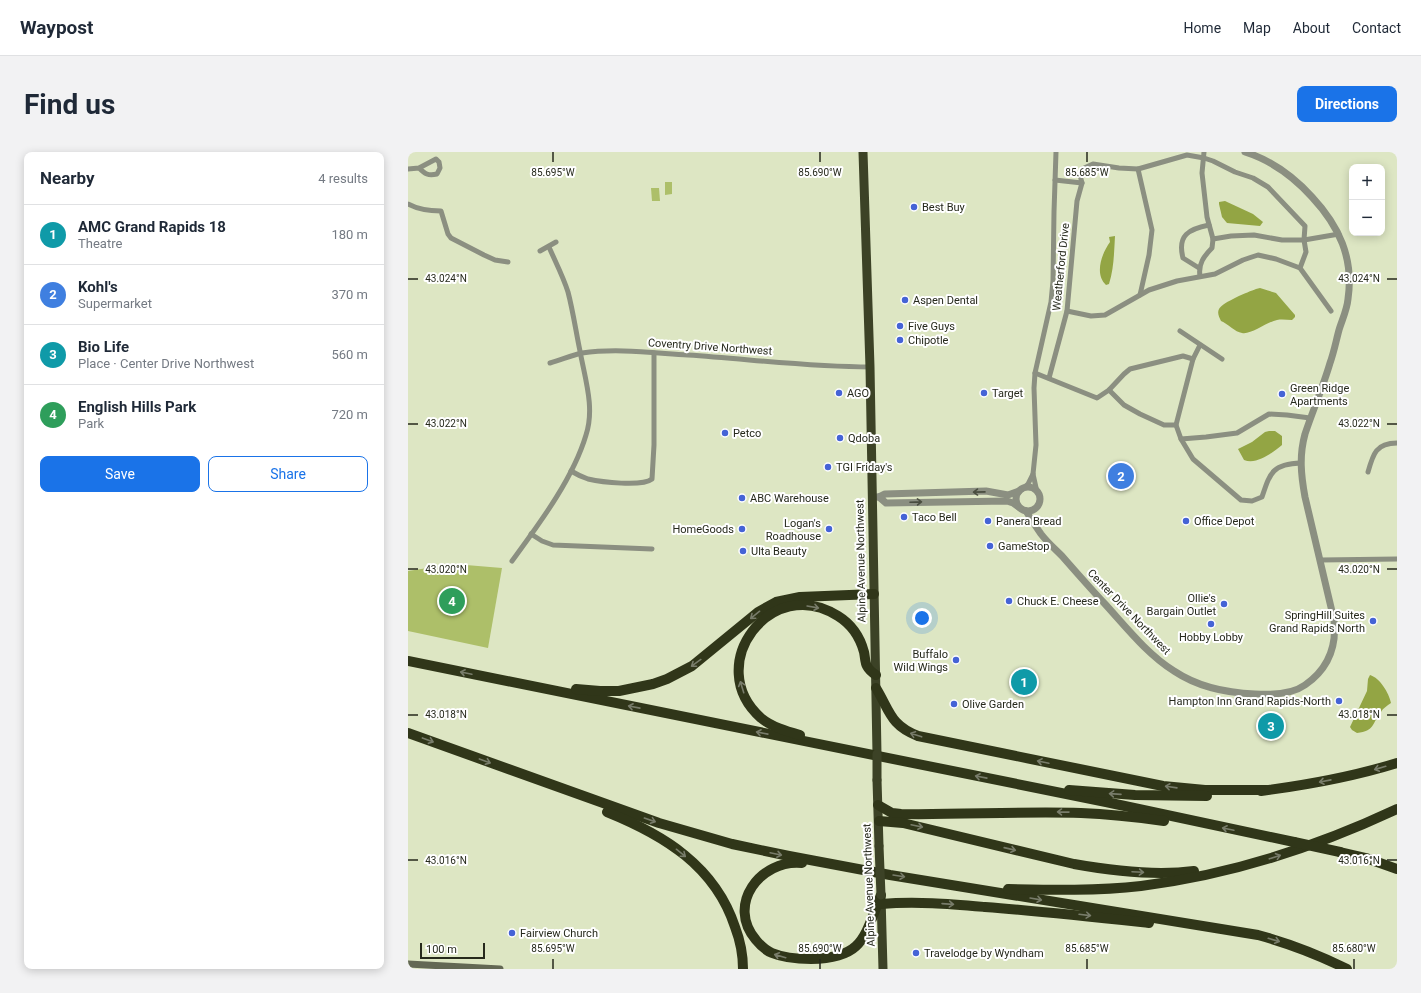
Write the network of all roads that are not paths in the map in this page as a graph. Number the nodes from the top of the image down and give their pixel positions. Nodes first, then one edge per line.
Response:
1 (863, 152) edge
2 (1056, 152) edge
3 (1245, 152) edge
4 (1204, 155) edge
5 (419, 168) dead end
6 (1138, 169) junction
7 (408, 170) edge
8 (1055, 180) junction
9 (1082, 183) junction
10 (408, 204) edge
11 (1209, 225) junction
12 (1339, 234) junction
13 (1213, 239) junction
14 (1304, 240) junction
15 (556, 242) dead end
16 (549, 247) junction
17 (540, 251) dead end
18 (508, 262) dead end
19 (1198, 268) junction
20 (1300, 268) junction
21 (1200, 276) junction
22 (1140, 295) junction
23 (1067, 311) junction
24 (1331, 311) dead end
25 (1180, 331) dead end
26 (1200, 345) junction
27 (654, 353) junction
28 (580, 354) junction
29 (1193, 359) junction
30 (1222, 359) dead end
31 (550, 363) dead end
32 (870, 367) junction
33 (1035, 373) junction
34 (1049, 378) junction
35 (1109, 390) junction
36 (1310, 418) junction
37 (1176, 425) junction
38 (1180, 439) junction
39 (1397, 443) edge
40 (1301, 463) junction
41 (571, 471) junction
42 (1368, 472) dead end
43 (1032, 474) junction
44 (1021, 490) junction
45 (1037, 492) junction
46 (876, 497) junction
47 (1037, 507) junction
48 (1023, 509) junction
49 (1036, 526) junction
50 (531, 534) junction
51 (652, 549) dead end
52 (1397, 559) edge
53 (1321, 560) junction
54 (512, 561) dead end
55 (874, 594) junction
56 (408, 661) edge
57 (876, 675) junction
58 (486, 677) junction
59 (876, 688) junction
60 (408, 733) edge
61 (841, 749) junction
62 (1397, 763) edge
63 (521, 774) junction
64 (1019, 785) junction
65 (1266, 790) junction
66 (878, 805) junction
67 (1397, 808) edge
68 (878, 821) junction
69 (891, 822) junction
70 (1213, 826) junction
71 (833, 864) junction
72 (1253, 864) junction
73 (1397, 869) edge
74 (970, 888) junction
75 (881, 899) junction
76 (1258, 935) junction
77 (408, 964) edge
78 (463, 968) edge
79 (500, 969) edge
80 (743, 969) edge
81 (883, 969) edge
82 (1347, 969) edge

1 - 32 highway, Alpine Avenue Northwest
2 - 8 street
3 - 12 street, Center Drive Northwest
4 - 6 street
4 - 11 street
4 - 14 street
5 - 7 street
6 - 9 street, Weatherford Drive
6 - 22 street
8 - 9 street
8 - 33 street
9 - 23 street, Weatherford Drive
10 - 18 street
11 - 13 street
11 - 19 street
12 - 14 street
12 - 36 street, Center Drive Northwest
13 - 14 street
13 - 19 street
14 - 20 street
15 - 16 street
16 - 17 street
16 - 28 street
19 - 21 street
20 - 21 street
20 - 24 street
21 - 22 street
22 - 23 street
23 - 34 street, Weatherford Drive
25 - 26 street
26 - 29 street
26 - 30 street
27 - 28 street, Coventry Drive Northwest
27 - 32 street, Coventry Drive Northwest
27 - 41 street
28 - 31 street, Coventry Drive Northwest
28 - 41 street
29 - 35 street
29 - 37 street
32 - 46 highway, Alpine Avenue Northwest
33 - 34 street
33 - 43 street
34 - 35 street
35 - 37 street
36 - 38 street
36 - 40 street, Center Drive Northwest
37 - 38 street
38 - 40 street
39 - 42 street
40 - 53 street, Center Drive Northwest
41 - 50 street
43 - 44 street
43 - 45 street
44 - 45 street
44 -> 46 street
44 - 48 street
45 - 47 street
46 -> 48 street
46 - 55 highway, Alpine Avenue Northwest
47 - 48 street
47 - 49 street
48 - 49 street, Center Drive Northwest
49 - 53 street, Center Drive Northwest
50 - 51 street
50 - 54 street
52 - 53 street
55 - 57 highway, Alpine Avenue Northwest
55 -> 58 highway
58 -> 56 highway
57 - 59 highway, Alpine Avenue Northwest
61 -> 57 highway
61 -> 58 highway
65 -> 59 highway
59 - 66 highway, Alpine Avenue Northwest, bridge
60 -> 63 highway
64 -> 61 highway
62 -> 65 highway
63 -> 71 highway
63 -> 80 highway
65 -> 64 highway
64 - 70 highway
66 - 68 highway, Alpine Avenue Northwest
66 - 69 highway
70 -> 66 highway
72 -> 67 highway
68 - 69 highway
68 - 75 highway, Alpine Avenue Northwest, bridge
69 -> 72 highway
73 -> 70 highway, bridge
71 -> 74 highway
75 -> 71 highway
72 - 74 highway
74 -> 76 highway
75 -> 76 highway
75 - 81 highway, Alpine Avenue Northwest
76 -> 82 highway
77 - 78 main road
78 - 79 main road

